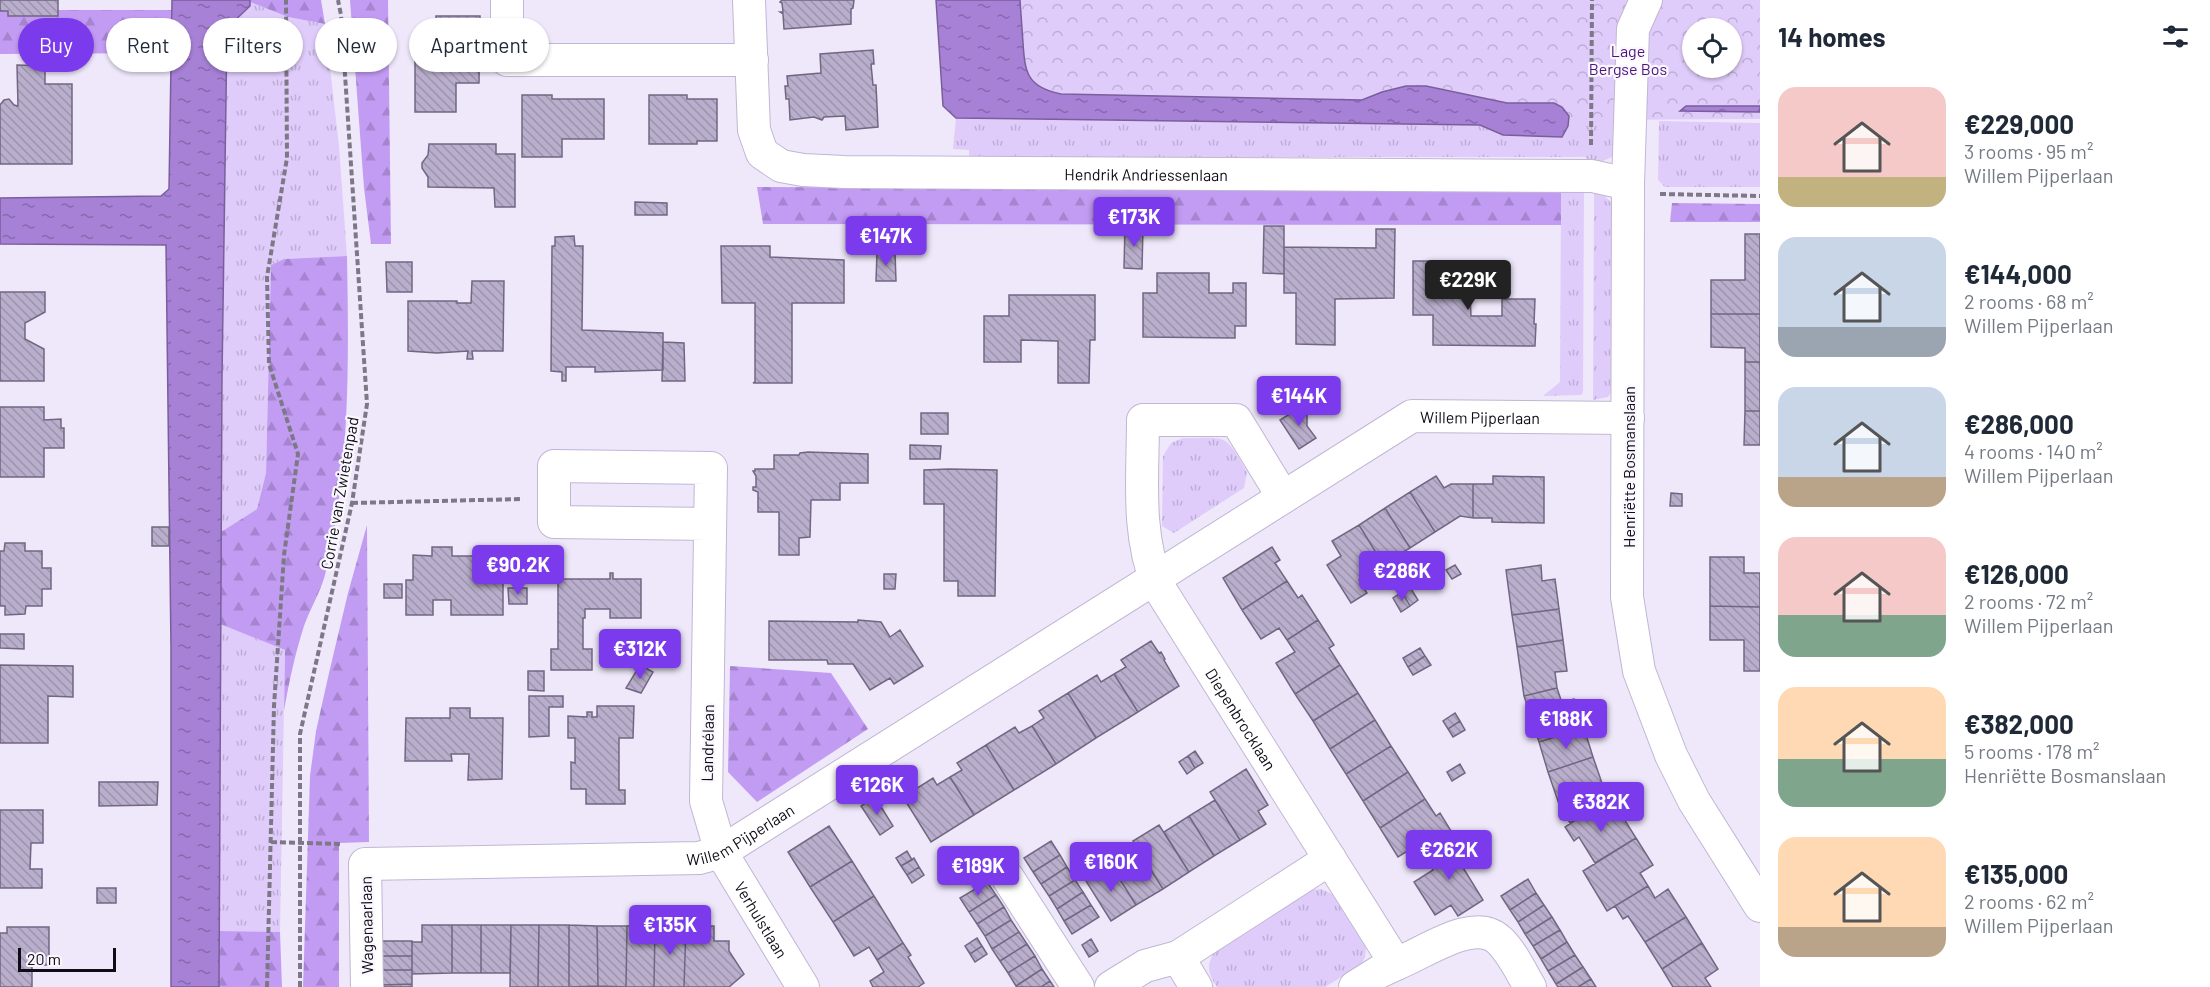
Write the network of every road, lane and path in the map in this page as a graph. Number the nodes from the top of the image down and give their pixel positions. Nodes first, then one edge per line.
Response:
1 (286, 0) edge
2 (338, 0) edge
3 (507, 0) edge
4 (749, 0) edge
5 (1592, 0) edge
6 (1646, 0) edge
7 (752, 60) junction
8 (1592, 176) junction
9 (1628, 184) junction
10 (1760, 196) edge
11 (1628, 418) junction
12 (1283, 497) junction
13 (554, 498) junction
14 (352, 503) junction
15 (710, 524) junction
16 (1155, 579) junction
17 (271, 843) junction
18 (300, 843) junction
19 (721, 852) junction
20 (1330, 859) junction
21 (365, 864) junction
22 (1008, 878) dead end
23 (1760, 906) edge
24 (1178, 957) junction
25 (1396, 964) junction
26 (267, 987) edge
27 (300, 987) edge
28 (367, 987) edge
29 (803, 987) edge
30 (1077, 987) edge
31 (1111, 987) edge
32 (1196, 987) edge
33 (1355, 987) edge
34 (1530, 987) edge

1 - 17 path
2 - 14 path, Corrie van Zwietenpad
3 - 7 street
4 - 7 street, Hendrik Andriessenlaan
5 - 8 path
6 - 9 street, Henriëtte Bosmanslaan
7 - 8 street, Hendrik Andriessenlaan
8 - 9 street, Hendrik Andriessenlaan
9 - 10 path
9 - 11 street, Henriëtte Bosmanslaan
11 - 12 street, Willem Pijperlaan
11 - 23 street, Henriëtte Bosmanslaan
12 - 16 street, Willem Pijperlaan
12 - 16 street
13 - 14 path
13 - 15 street, Landrélaan
13 - 15 street, Landrélaan
14 - 18 path, Corrie van Zwietenpad
15 - 19 street, Landrélaan
16 - 19 street, Willem Pijperlaan
16 - 20 street, Diepenbrocklaan
17 - 18 path
17 - 26 path
18 - 21 path
18 - 27 path, Corrie van Zwietenpad
19 - 21 street, Willem Pijperlaan
19 - 29 street, Verhulstlaan
20 - 24 street
20 - 25 street, Diepenbrocklaan
21 - 28 street, Wagenaarlaan
22 - 30 street
24 - 31 street
24 - 32 street
25 - 33 street
25 - 34 street

